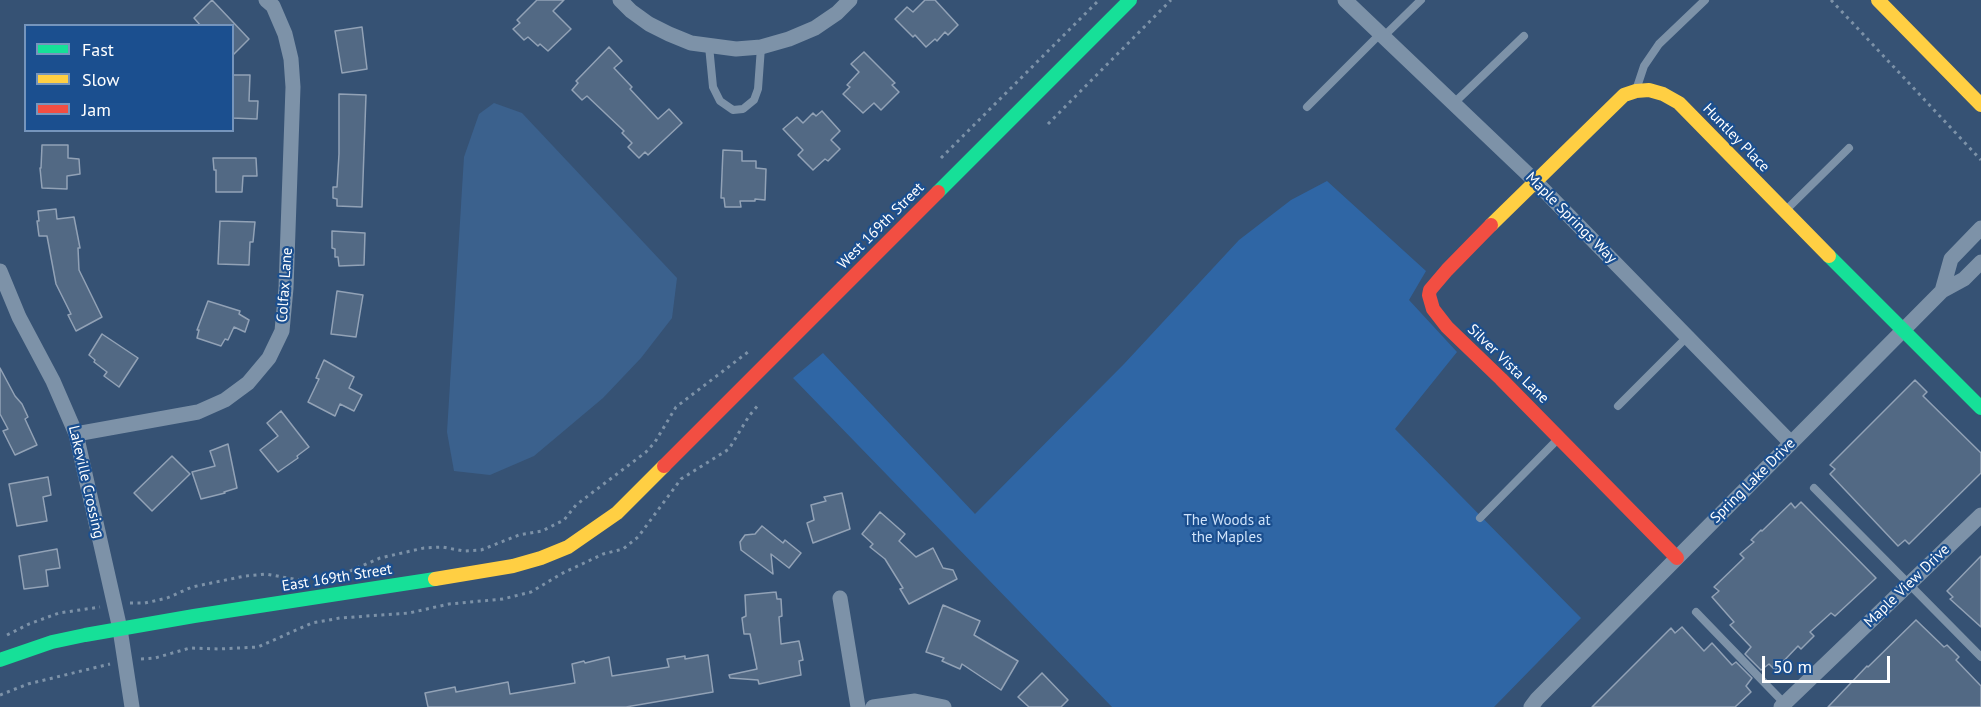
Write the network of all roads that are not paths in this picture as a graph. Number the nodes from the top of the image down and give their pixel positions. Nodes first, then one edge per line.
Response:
1 (266, 0) edge
2 (620, 0) edge
3 (850, 0) edge
4 (1130, 0) edge
5 (1345, 0) edge
6 (1421, 0) edge
7 (1705, 0) edge
8 (1878, 0) edge
9 (1382, 35) junction
10 (1524, 36) dead end
11 (709, 46) junction
12 (761, 47) junction
13 (1636, 91) junction
14 (1453, 104) junction
15 (1981, 105) edge
16 (1307, 107) dead end
17 (1849, 148) dead end
18 (1533, 184) junction
19 (1785, 211) junction
20 (1981, 228) edge
21 (1981, 262) edge
22 (0, 271) edge
23 (1942, 291) junction
24 (1902, 331) junction
25 (1687, 337) junction
26 (1617, 406) dead end
27 (1981, 408) edge
28 (76, 434) junction
29 (1560, 438) junction
30 (1791, 443) junction
31 (655, 475) joint
32 (1814, 488) dead end
33 (1981, 515) edge
34 (1480, 518) dead end
35 (1677, 558) junction
36 (1909, 584) junction
37 (840, 598) dead end
38 (1696, 612) dead end
39 (120, 629) junction
40 (1981, 657) edge
41 (0, 660) edge
42 (1784, 706) edge
43 (132, 707) edge
44 (858, 707) edge
45 (873, 707) edge
46 (944, 707) edge
47 (1531, 707) edge

1 - 28 street, Colfax Lane
2 - 11 street
3 - 12 street
4 - 31 street, West 169th Street
5 - 9 street, Maple Springs Way
6 - 9 lane
7 - 13 lane
8 - 15 street
9 - 14 street, Maple Springs Way
9 - 16 lane
10 - 14 lane
11 - 12 street
11 - 12 lane
13 - 18 street
13 - 19 street, Huntley Place
14 - 18 street, Maple Springs Way
17 - 19 lane
18 - 25 street, Maple Springs Way
18 - 29 street, Silver Vista Lane
19 - 24 street, Huntley Place
20 - 23 street
21 - 23 street, Spring Lake Drive
22 - 28 street, Lakeville Crossing
23 - 24 street, Spring Lake Drive
24 - 27 street
24 - 30 street, Spring Lake Drive
25 - 26 lane
25 - 30 street, Maple Springs Way
28 - 39 street, Lakeville Crossing
29 - 34 lane
29 - 35 street, Silver Vista Lane
30 - 35 street, Spring Lake Drive
31 - 39 street, East 169th Street
32 - 36 lane
33 - 36 street, Maple View Drive
35 - 47 street, Spring Lake Drive
36 - 40 lane
36 - 42 street, Maple View Drive
37 - 44 street
38 - 42 lane
39 - 41 street, East 169th Street
39 - 43 street, Lakeville Crossing
45 - 46 street

